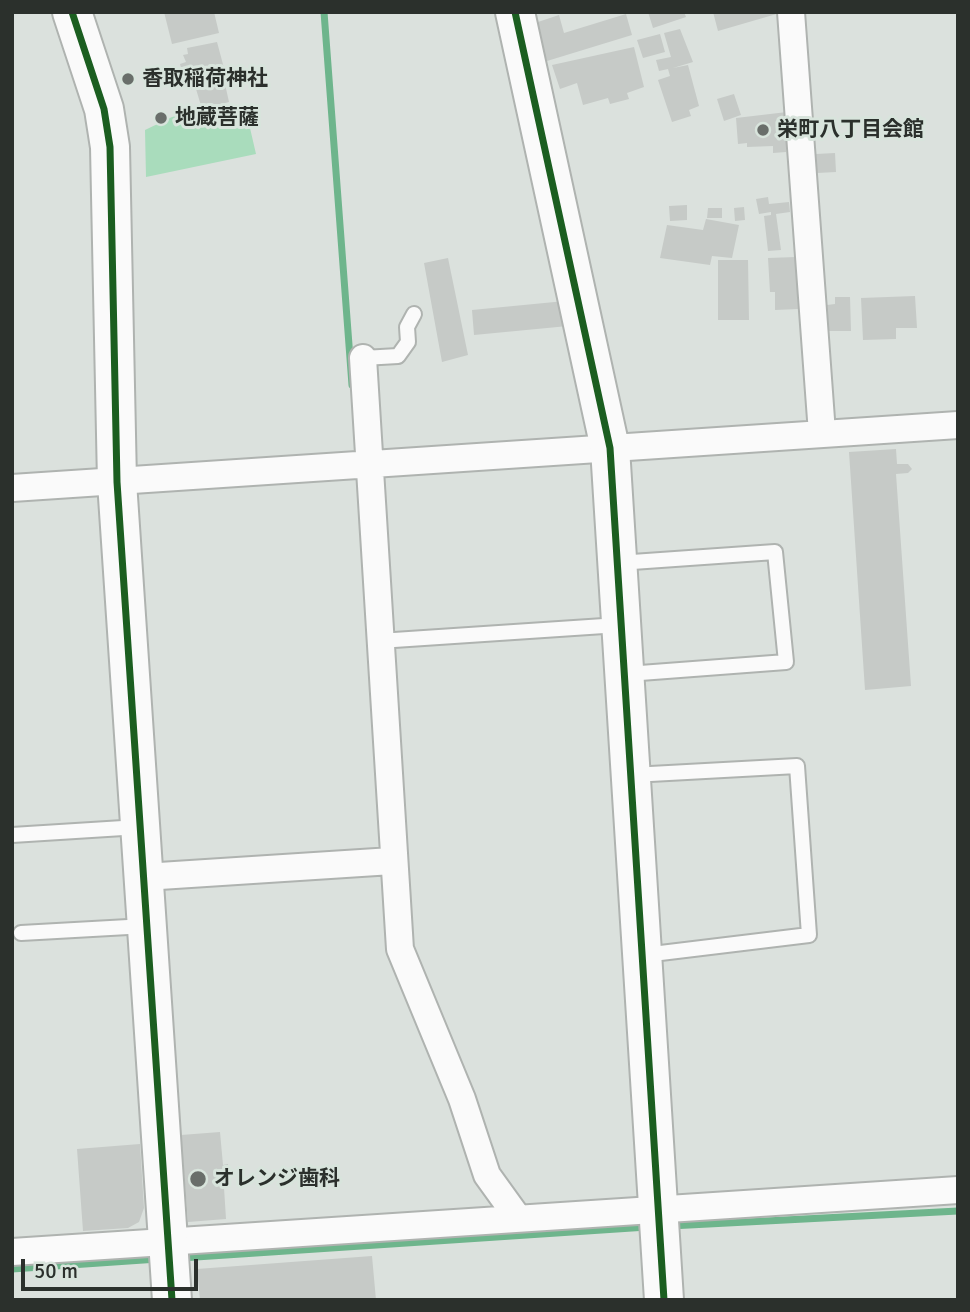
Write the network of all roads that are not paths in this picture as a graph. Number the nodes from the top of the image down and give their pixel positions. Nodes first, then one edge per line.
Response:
1 (72, 12) edge
2 (515, 12) edge
3 (791, 12) edge
4 (414, 314) dead end
5 (363, 358) joint
6 (958, 425) edge
7 (822, 433) junction
8 (610, 448) junction
9 (369, 464) junction
10 (117, 482) junction
11 (12, 488) edge
12 (617, 563) junction
13 (621, 625) junction
14 (379, 641) junction
15 (624, 675) junction
16 (631, 775) junction
17 (140, 827) junction
18 (12, 835) edge
19 (392, 861) junction
20 (144, 877) junction
21 (148, 926) junction
22 (21, 933) dead end
23 (644, 955) junction
24 (958, 1190) edge
25 (518, 1218) junction
26 (660, 1223) junction
27 (168, 1242) junction
28 (12, 1252) edge
29 (172, 1300) edge
30 (664, 1300) edge

1 - 10 street
2 - 8 street
3 - 7 street
4 - 5 lane
5 - 9 street
6 - 7 street
7 - 8 street
8 - 9 street
8 - 12 street
9 - 10 street
9 - 14 street
10 - 11 street
10 - 17 street
12 - 13 street
12 - 15 lane
13 - 14 lane
13 - 15 street
14 - 19 street
15 - 16 street
16 - 23 street
16 - 23 lane
17 - 18 lane
17 - 20 street
19 - 20 street
19 - 25 street
20 - 21 street
21 - 22 lane
21 - 27 street
23 - 26 street
24 - 26 street
25 - 26 street
25 - 27 street
26 - 30 street
27 - 28 street
27 - 29 street

